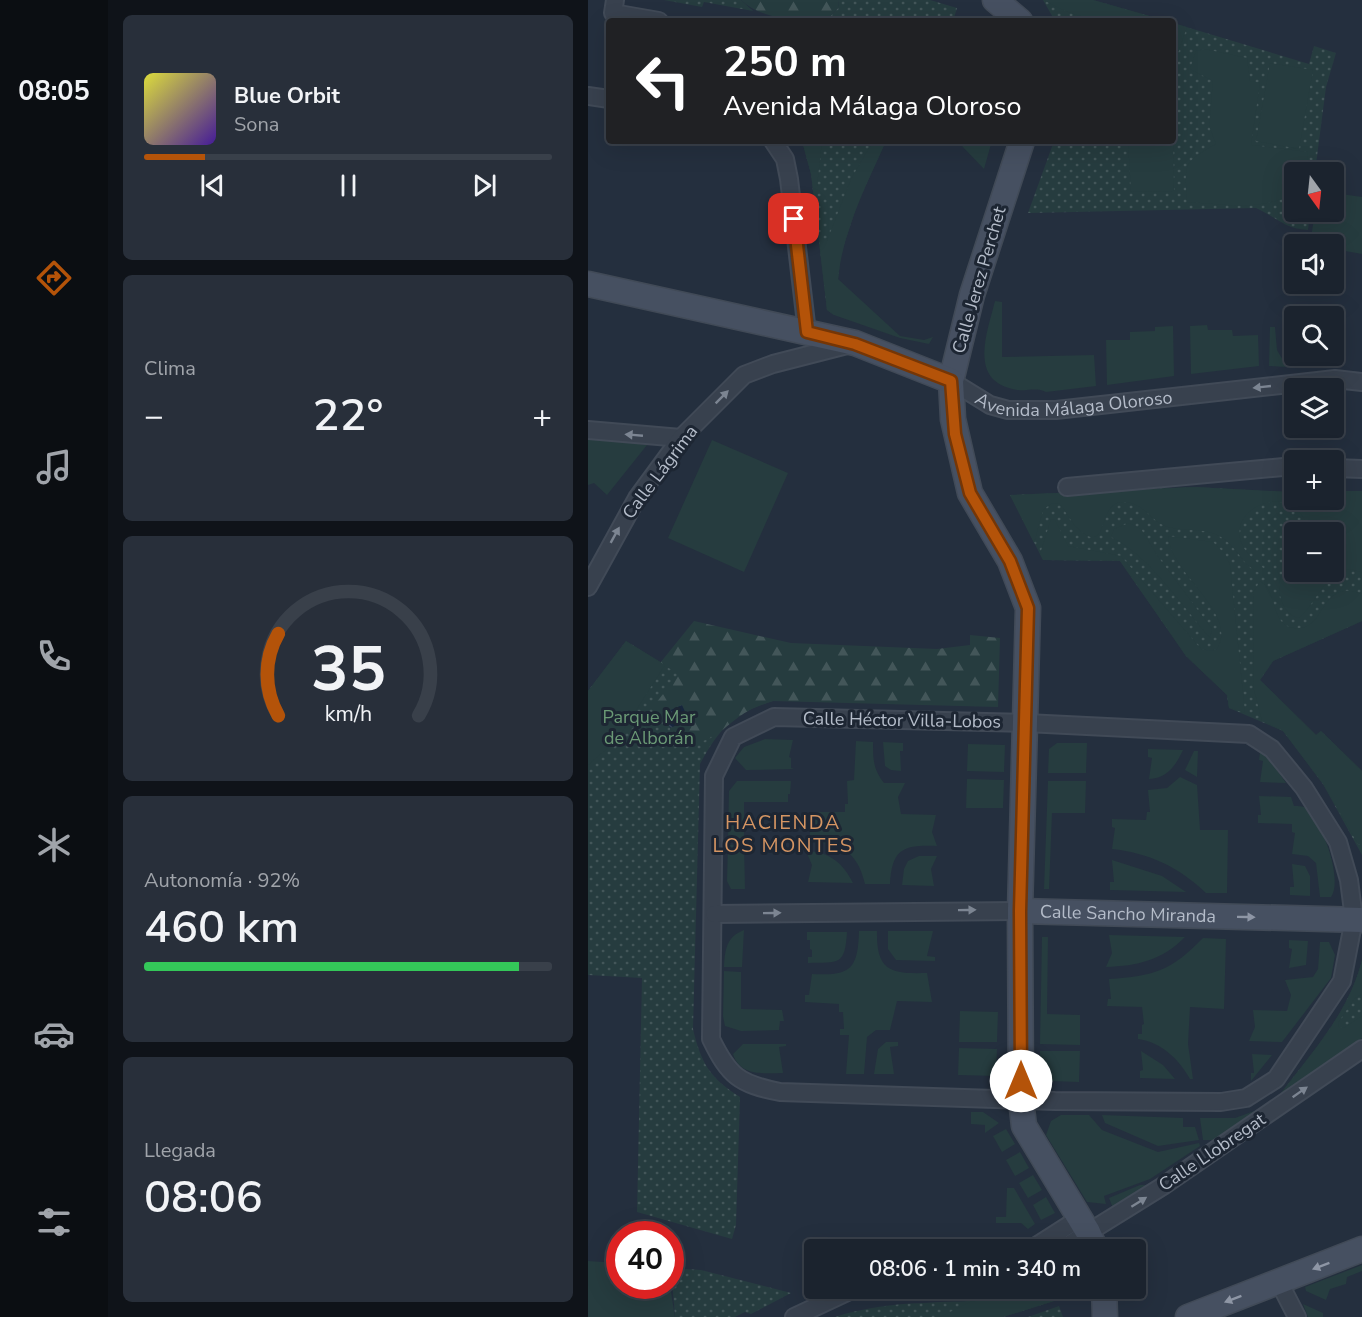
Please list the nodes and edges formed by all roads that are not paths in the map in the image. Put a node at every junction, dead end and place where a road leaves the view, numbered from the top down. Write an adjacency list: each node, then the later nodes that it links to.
1 (615, 0): 3 (street)
2 (995, 0): 4 (street)
3 (641, 18)
4 (1016, 18)
5 (588, 96): 6 (street)
6 (606, 99)
7 (775, 144): 10 (street)
8 (1021, 144): 12 (street, Calle Jerez Perchet)
9 (588, 285): 10 (street, Avenida Málaga Oloroso)
10 (807, 332): 11 (street, Avenida Málaga Oloroso)
11 (855, 344): 12 (street, Avenida Málaga Oloroso); 15 (street, Calle Lágrima, one-way to 11)
12 (951, 381): 13 (street, Avenida Málaga Oloroso, one-way to 12); 21 (street, Calle Jerez Perchet)
13 (1362, 382)
14 (588, 430): 15 (street, one-way to 14)
15 (681, 438): 20 (street, Calle Lágrima, one-way to 15)
16 (1284, 467): 19 (street)
17 (1344, 468): 18 (street)
18 (1362, 469)
19 (1067, 487)
20 (590, 576)
21 (1026, 723): 22 (street, Calle Jerez Perchet); 23 (street, Calle Héctor Villa-Lobos); 24 (street, Calle Héctor Villa-Lobos)
22 (1020, 911): 23 (street, Calle Sancho Miranda, one-way to 22); 24 (street, Calle Sancho Miranda, one-way to 24); 26 (street, Calle Jerez Perchet)
23 (714, 914): 26 (street, Calle Héctor Villa-Lobos)
24 (1358, 919): 26 (street, Calle Héctor Villa-Lobos)
25 (1362, 1049): 27 (street, Calle Llobregat, one-way to 25)
26 (1021, 1100): 27 (street, Calle Jerez Perchet)
27 (1088, 1233): 28 (street, Calle Llobregat)
28 (1068, 1239)
29 (1362, 1249): 30 (street, one-way to 30)
30 (1279, 1282): 35 (street, one-way to 35); 36 (street)
31 (832, 1299): 33 (street)
32 (1104, 1299): 34 (street)
33 (794, 1317)
34 (1105, 1317)
35 (1188, 1317)
36 (1297, 1317)

